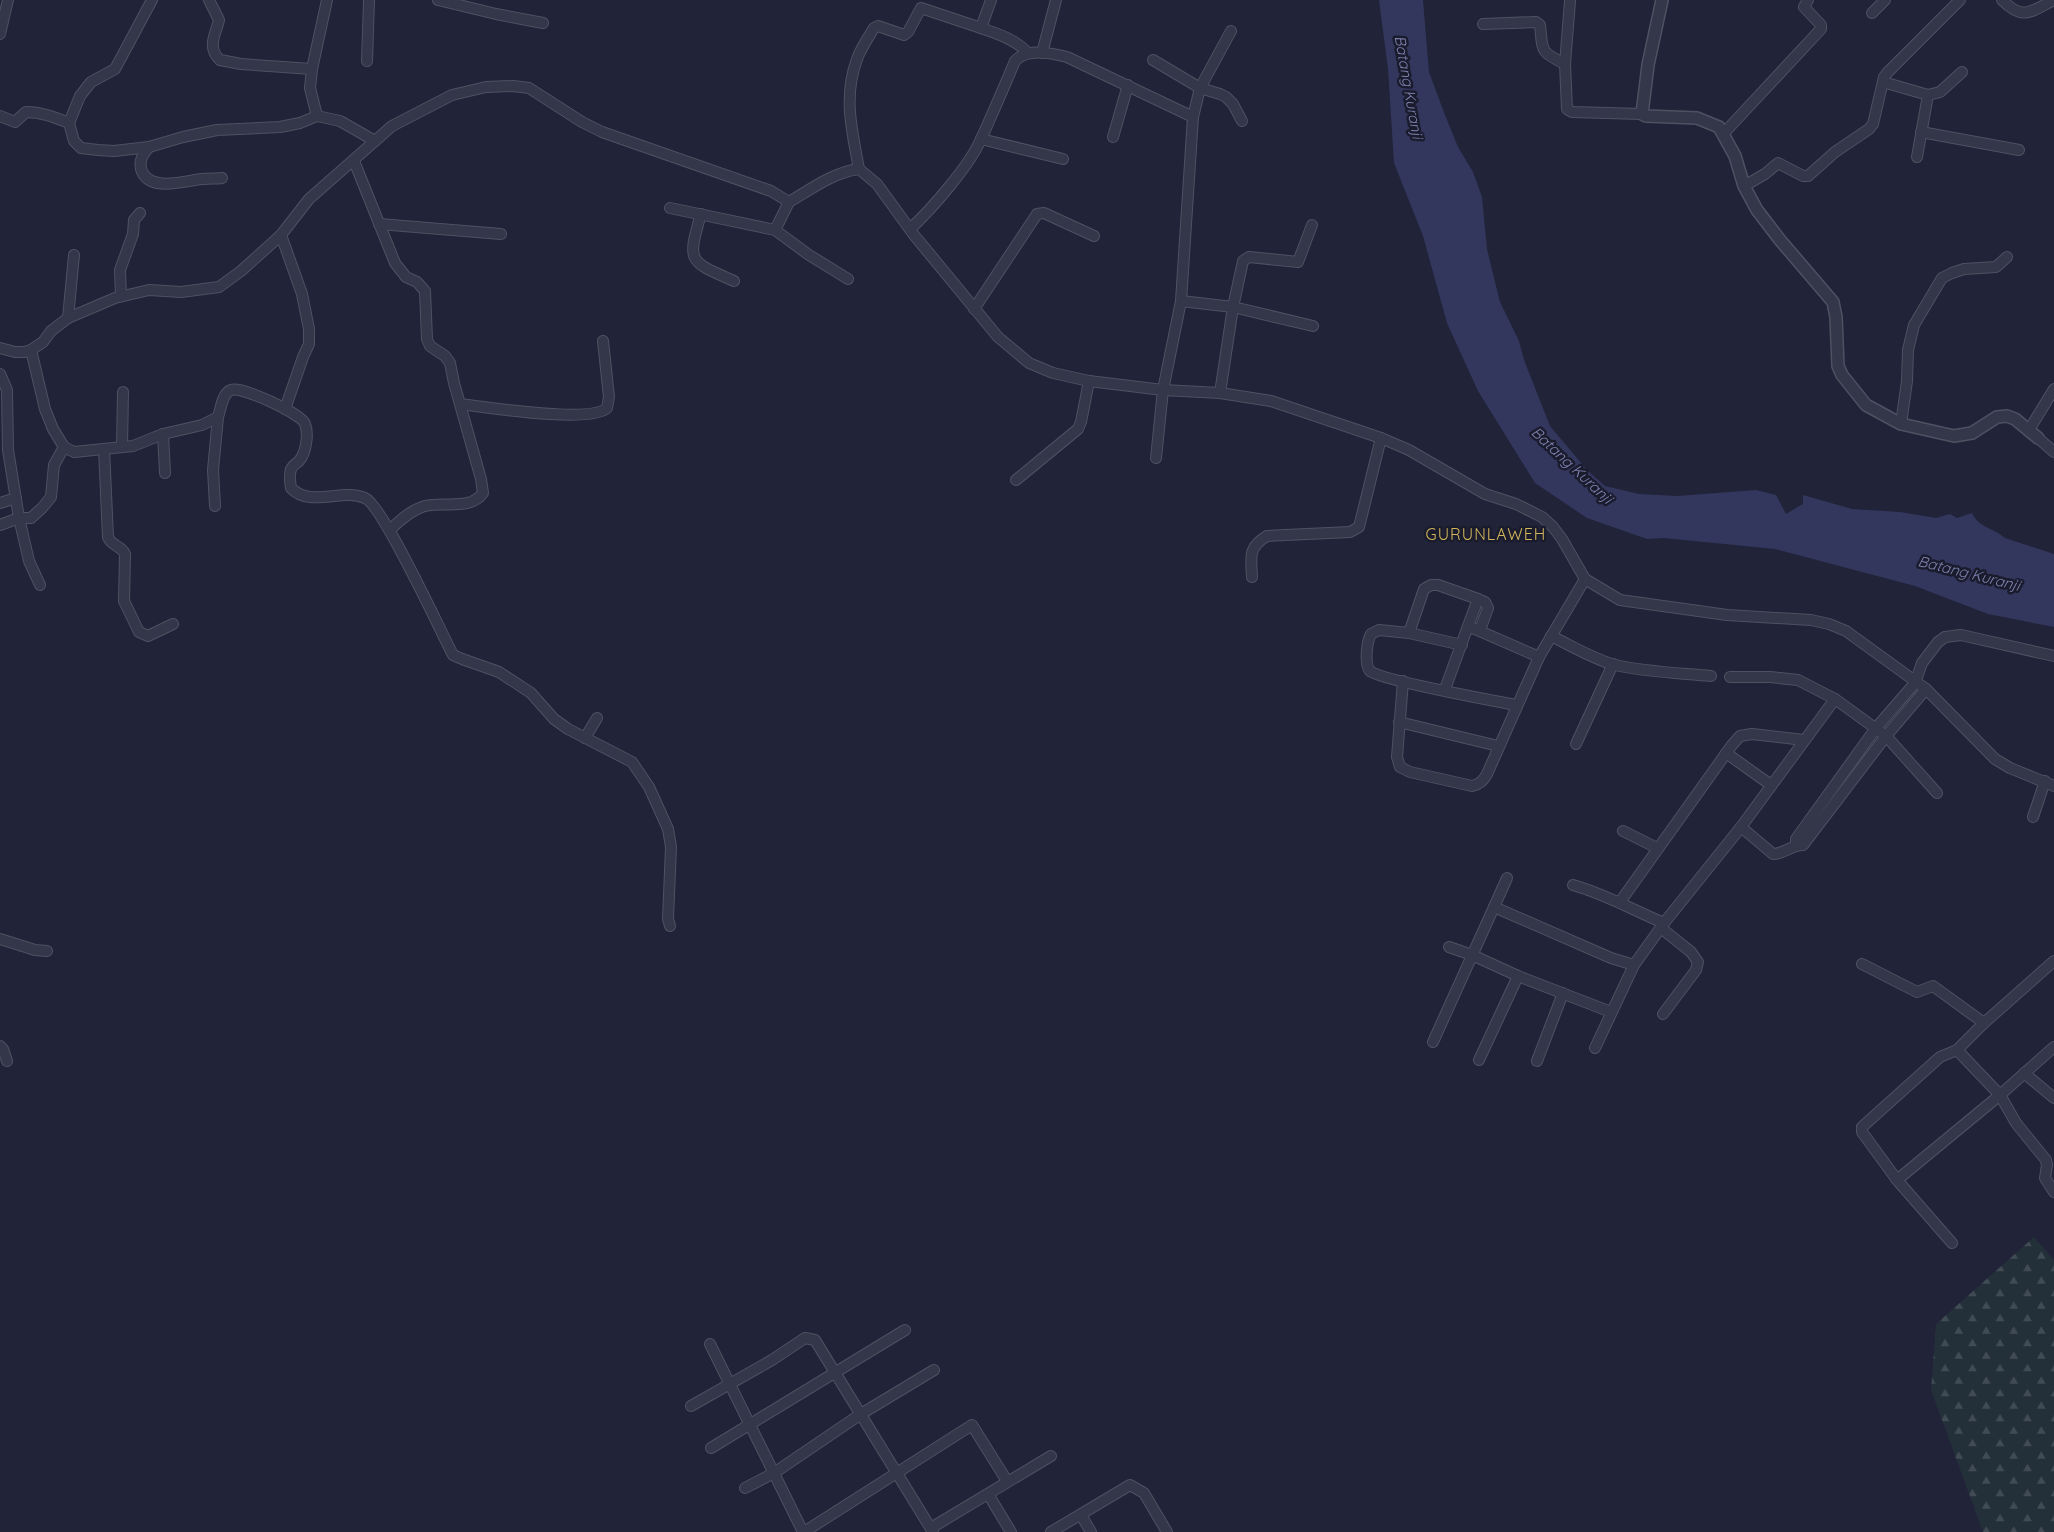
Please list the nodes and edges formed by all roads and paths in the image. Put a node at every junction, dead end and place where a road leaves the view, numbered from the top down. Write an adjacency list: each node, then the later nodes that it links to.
1 (8, 0): 22 (street)
2 (152, 0): 39 (street)
3 (209, 0): 28 (street)
4 (327, 0): 28 (street)
5 (369, 0): 26 (street)
6 (438, 0): 18 (street)
7 (991, 0): 20 (street)
8 (1056, 0): 24 (street)
9 (1662, 0): 34 (street)
10 (1808, 0): 41 (street)
11 (1885, 0): 17 (street)
12 (1960, 0): 30 (street)
13 (2002, 0): 14 (street)
14 (2054, 0)
15 (1570, 1): 27 (street)
16 (923, 4): 20 (street); 50 (street)
17 (1872, 13)
18 (543, 23)
19 (1483, 24): 27 (street)
20 (981, 28): 23 (street)
21 (1231, 31): 32 (street)
22 (0, 34)
23 (1028, 53): 24 (street); 43 (street)
24 (1042, 53): 31 (street)
25 (1153, 60): 32 (street)
26 (366, 61)
27 (1565, 64): 34 (street)
28 (312, 69): 36 (street)
29 (1962, 72): 33 (street)
30 (1882, 82): 33 (street); 52 (street)
31 (1128, 85): 37 (street); 42 (street)
32 (1200, 88): 37 (street); 38 (street)
33 (1928, 95): 40 (street)
34 (1644, 115): 41 (street)
35 (0, 116): 39 (street)
36 (317, 116): 44 (street); 45 (street)
37 (1193, 117): 69 (street)
38 (1242, 121)
39 (69, 123): 45 (street)
40 (1921, 132): 46 (street); 47 (street)
41 (1724, 133): 52 (street)
42 (1114, 136)
43 (981, 139): 48 (street); 59 (street)
44 (375, 141): 49 (street); 53 (street)
45 (149, 147): 51 (street)
46 (2019, 150)
47 (1917, 157)
48 (1063, 159)
49 (354, 161): 57 (street); 61 (street)
50 (859, 169): 53 (street); 59 (street)
51 (222, 178)
52 (1744, 186): 86 (street)
53 (789, 202): 60 (street)
54 (670, 208): 56 (street)
55 (140, 213): 68 (street)
56 (701, 214): 60 (street); 67 (street)
57 (379, 224): 62 (street); 83 (street)
58 (1312, 225): 70 (street)
59 (910, 229): 71 (street)
60 (775, 230): 66 (street)
61 (281, 234): 68 (street); 84 (street)
62 (501, 234)
63 (1094, 236): 71 (street)
64 (74, 255): 72 (street)
65 (2007, 256): 86 (street)
66 (848, 279)
67 (734, 281)
68 (122, 296): 72 (street)
69 (1181, 301): 70 (street); 80 (street)
70 (1233, 307): 73 (street); 82 (street)
71 (974, 309): 78 (street)
72 (68, 318): 76 (street)
73 (1313, 326)
74 (603, 341): 83 (street)
75 (0, 348): 76 (street)
76 (31, 350): 91 (street)
77 (0, 374): 98 (street)
78 (1089, 381): 80 (street); 97 (street)
79 (2054, 389): 87 (street)
80 (1162, 390): 82 (street); 95 (street)
81 (123, 392): 92 (street)
82 (1220, 393): 89 (street)
83 (460, 404): 103 (street)
84 (285, 409): 85 (street); 103 (street)
85 (218, 417): 88 (street); 100 (street)
86 (1901, 424): 87 (street)
87 (2029, 430): 90 (street)
88 (163, 434): 92 (street); 96 (street)
89 (1381, 438): 104 (street); 105 (street)
90 (2038, 438): 94 (street)
91 (64, 447): 93 (street); 101 (street)
92 (122, 447): 93 (street)
93 (104, 449): 108 (street)
94 (2054, 452)
95 (1156, 458)
96 (165, 473)
97 (1016, 480)
98 (16, 498): 99 (street); 101 (street)
99 (0, 503)
100 (215, 506)
101 (19, 518): 102 (street); 106 (street)
102 (0, 525)
103 (390, 530): 129 (street)
104 (1252, 577)
105 (1585, 579): 112 (street); 120 (street)
106 (40, 585)
107 (1478, 599): 109 (street); 110 (street); 111 (street)
108 (173, 624)
109 (1468, 626): 110 (street); 113 (street)
110 (1480, 630): 115 (street)
111 (1409, 633): 113 (street); 119 (street)
112 (1551, 636): 115 (street); 116 (street)
113 (1462, 645): 121 (street)
114 (2054, 656): 120 (street)
115 (1539, 657): 124 (street)
116 (1613, 664): 117 (street); 131 (street)
117 (1711, 676)
118 (1730, 677): 123 (street)
119 (1403, 681): 121 (street); 126 (street)
120 (1915, 683): 122 (street); 127 (street)
121 (1444, 689): 124 (street)
122 (1926, 690): 128 (street); 134 (street)
123 (1835, 699): 127 (street); 130 (street)
124 (1516, 705): 132 (street)
125 (597, 718): 129 (street)
126 (1399, 722): 132 (street); 132 (street)
127 (1876, 728): 128 (street); 136 (street)
128 (1886, 736): 137 (street); 138 (street)
129 (585, 738): 149 (street)
130 (1804, 740): 133 (street); 135 (street)
131 (1576, 744)
132 (1498, 746)
133 (1726, 753): 135 (street); 143 (street)
134 (2050, 784): 139 (street)
135 (1771, 785): 140 (street)
136 (1834, 788): 138 (street); 142 (street)
137 (1937, 793)
138 (1843, 795): 142 (street)
139 (2033, 817)
140 (1740, 827): 142 (street); 148 (street)
141 (1623, 831): 143 (street)
142 (1796, 844)
143 (1657, 848): 146 (street)
144 (1508, 878): 147 (street)
145 (1573, 885): 146 (street)
146 (1620, 902): 148 (street)
147 (1494, 907): 153 (street); 156 (street)
148 (1662, 925): 156 (street); 160 (street)
149 (670, 926)
150 (0, 938): 152 (street)
151 (1449, 947): 153 (street)
152 (47, 952)
153 (1472, 955): 157 (street); 162 (street)
154 (2054, 962): 161 (street)
155 (1862, 964): 161 (street)
156 (1634, 965): 159 (street)
157 (1518, 976): 158 (street); 167 (street)
158 (1563, 993): 159 (street); 169 (street)
159 (1611, 1012): 165 (street)
160 (1663, 1014)
161 (1984, 1023): 166 (street)
162 (1433, 1042)
163 (0, 1046): 168 (street)
164 (2054, 1047): 170 (street)
165 (1596, 1048)
166 (1957, 1050): 171 (street); 174 (street)
167 (1479, 1060)
168 (7, 1061)
169 (1537, 1061)
170 (2024, 1073): 171 (street); 172 (street)
171 (2000, 1095): 173 (street); 174 (street)
172 (2054, 1098)
173 (2051, 1163): 175 (street)
174 (1897, 1180): 176 (street)
175 (2054, 1192)
176 (1952, 1243)
177 (905, 1330): 180 (street)
178 (710, 1344): 181 (street)
179 (934, 1370): 183 (street)
180 (836, 1373): 181 (street); 183 (street); 184 (street)
181 (730, 1384): 182 (street); 184 (street)
182 (691, 1406)
183 (861, 1414): 187 (street); 188 (street)
184 (750, 1425): 185 (street); 187 (street)
185 (711, 1448)
186 (1051, 1456): 189 (street)
187 (774, 1473): 190 (street); 194 (street)
188 (896, 1473): 189 (street); 193 (street); 194 (street)
189 (1007, 1481): 191 (street)
190 (745, 1488)
191 (988, 1494): 193 (street); 195 (street)
192 (1082, 1515): 196 (street); 197 (street); 198 (street)
193 (932, 1530)
194 (804, 1532)
195 (1011, 1532)
196 (1051, 1532)
197 (1091, 1532)
198 (1167, 1532)

